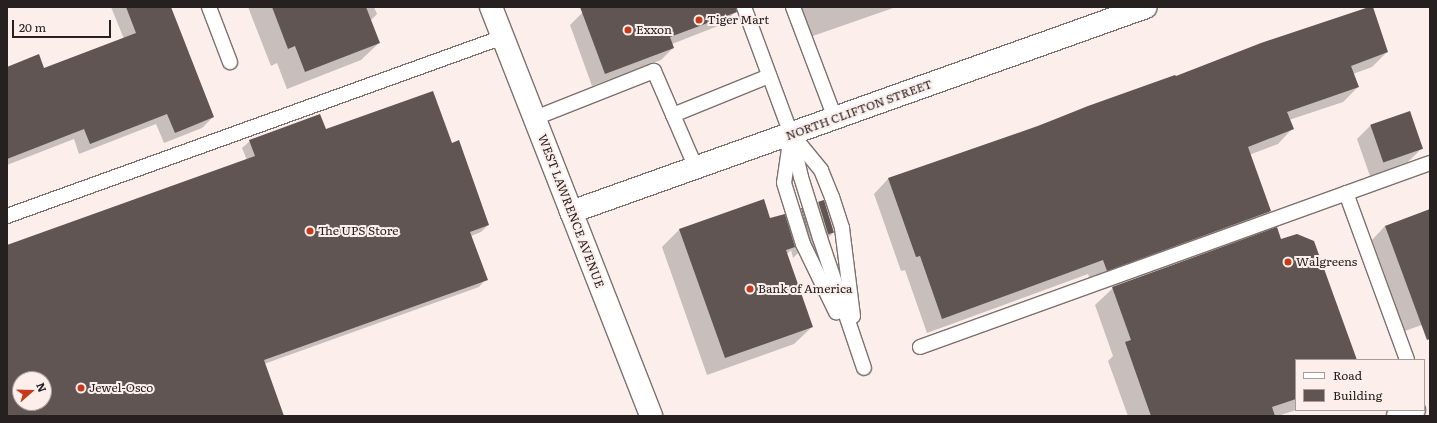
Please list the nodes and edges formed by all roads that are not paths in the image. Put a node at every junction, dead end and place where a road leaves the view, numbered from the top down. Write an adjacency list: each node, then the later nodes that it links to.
1 (209, 7): 7 (lane)
2 (491, 7): 6 (street, WEST LAWRENCE AVENUE)
3 (744, 7): 8 (lane)
4 (792, 7): 11 (lane)
5 (1146, 7): 11 (street, NORTH CLIFTON STREET)
6 (503, 37): 10 (street, WEST LAWRENCE AVENUE); 17 (lane)
7 (230, 62)
8 (769, 76): 9 (lane); 12 (lane)
9 (673, 115): 10 (lane); 14 (lane)
10 (535, 118): 16 (street, WEST LAWRENCE AVENUE)
11 (835, 118): 12 (street, NORTH CLIFTON STREET)
12 (791, 134): 12 (lane); 14 (street, NORTH CLIFTON STREET)
13 (1430, 163): 15 (lane)
14 (696, 168): 16 (street, NORTH CLIFTON STREET)
15 (1346, 193): 18 (lane); 19 (lane)
16 (571, 212): 21 (street, WEST LAWRENCE AVENUE)
17 (7, 216)
18 (920, 347)
19 (1407, 359)
20 (1411, 411): 22 (street)
21 (651, 416)
22 (1398, 416)

